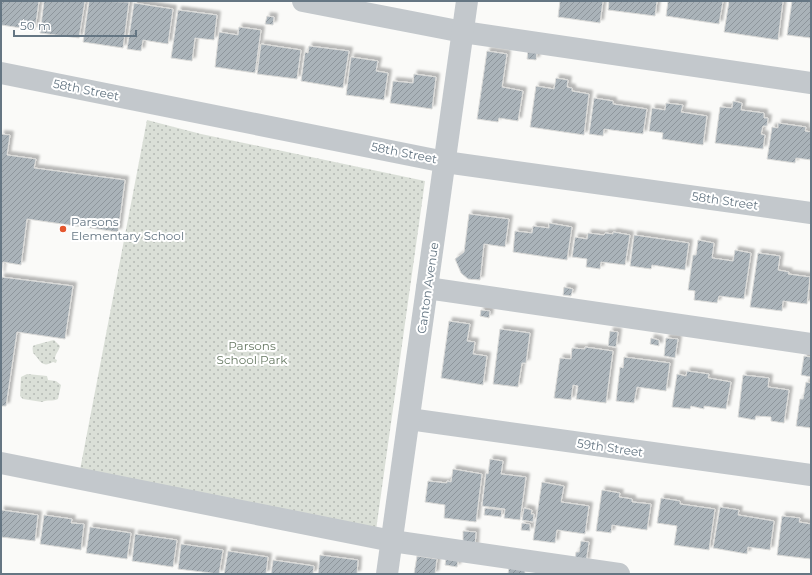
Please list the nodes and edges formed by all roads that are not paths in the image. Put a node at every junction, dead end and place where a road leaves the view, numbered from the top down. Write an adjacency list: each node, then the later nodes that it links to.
1 (303, 1): 3 (street)
2 (467, 1): 3 (street, Canton Avenue)
3 (463, 32): 5 (street); 6 (street, Canton Avenue)
4 (1, 73): 6 (street, 58th Street)
5 (811, 83)
6 (445, 162): 7 (street, 58th Street); 8 (street, Canton Avenue)
7 (811, 213)
8 (427, 288): 9 (street); 10 (street, Canton Avenue)
9 (811, 344)
10 (409, 419): 12 (street, 59th Street); 13 (street, Canton Avenue)
11 (1, 463): 13 (street)
12 (811, 475)
13 (392, 541): 14 (street, Canton Avenue); 15 (street)
14 (387, 574)
15 (619, 574)

